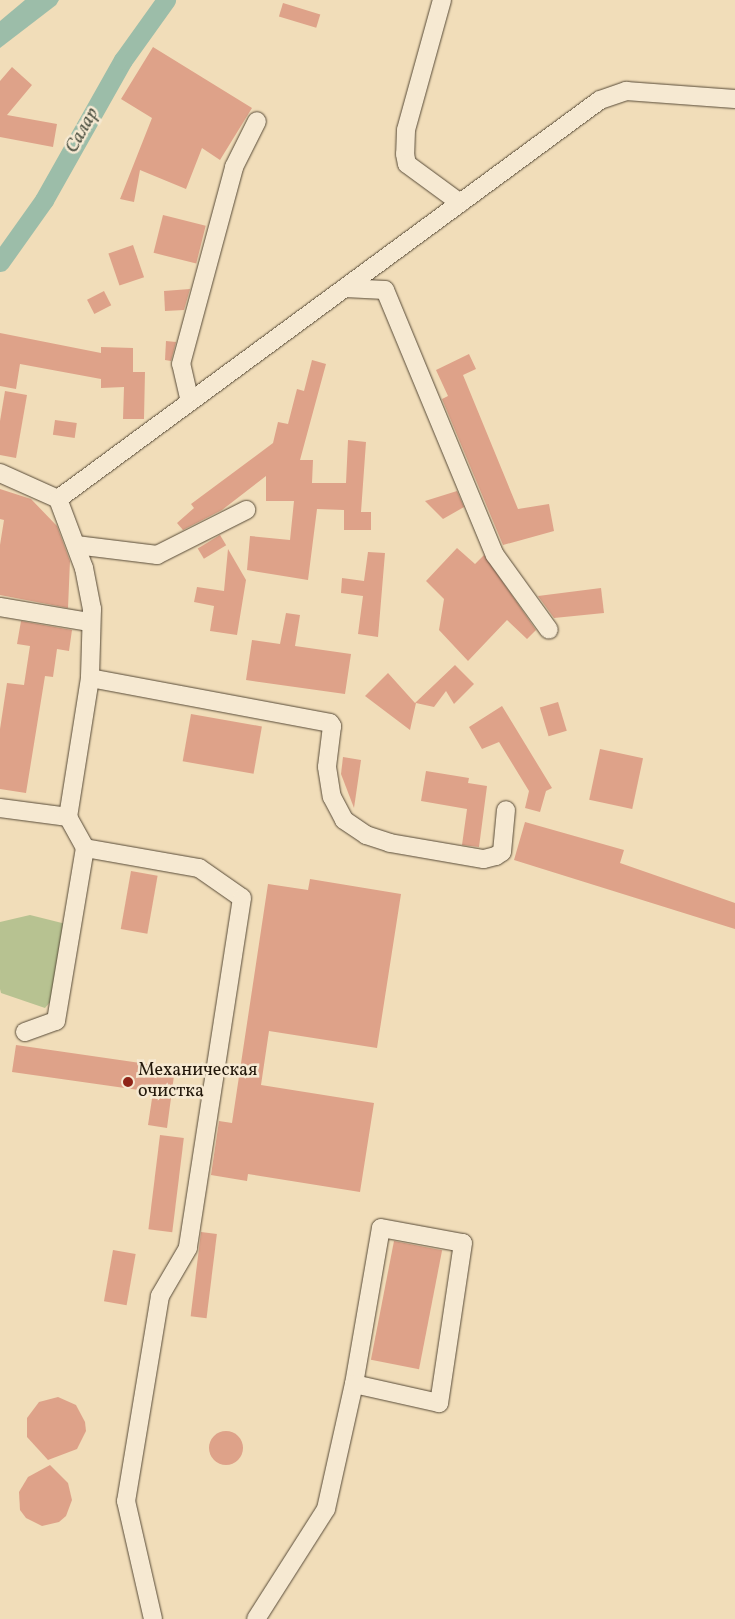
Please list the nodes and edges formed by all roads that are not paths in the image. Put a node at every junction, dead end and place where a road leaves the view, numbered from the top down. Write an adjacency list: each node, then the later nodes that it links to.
1 (442, 0): 4 (street)
2 (735, 99): 4 (street)
3 (258, 121): 6 (street)
4 (460, 203): 5 (street)
5 (344, 288): 6 (street); 13 (street)
6 (190, 402): 8 (street)
7 (0, 473): 8 (street)
8 (58, 499): 10 (street)
9 (246, 510): 10 (street)
10 (76, 545): 12 (street)
11 (0, 607): 12 (street)
12 (90, 622): 14 (street)
13 (549, 630)
14 (90, 678): 16 (street); 17 (street)
15 (0, 808): 17 (street)
16 (506, 810)
17 (68, 817): 18 (street)
18 (85, 848): 19 (street); 21 (street)
19 (24, 1032)
20 (354, 1384): 20 (street); 22 (street)
21 (153, 1619)
22 (256, 1619)

